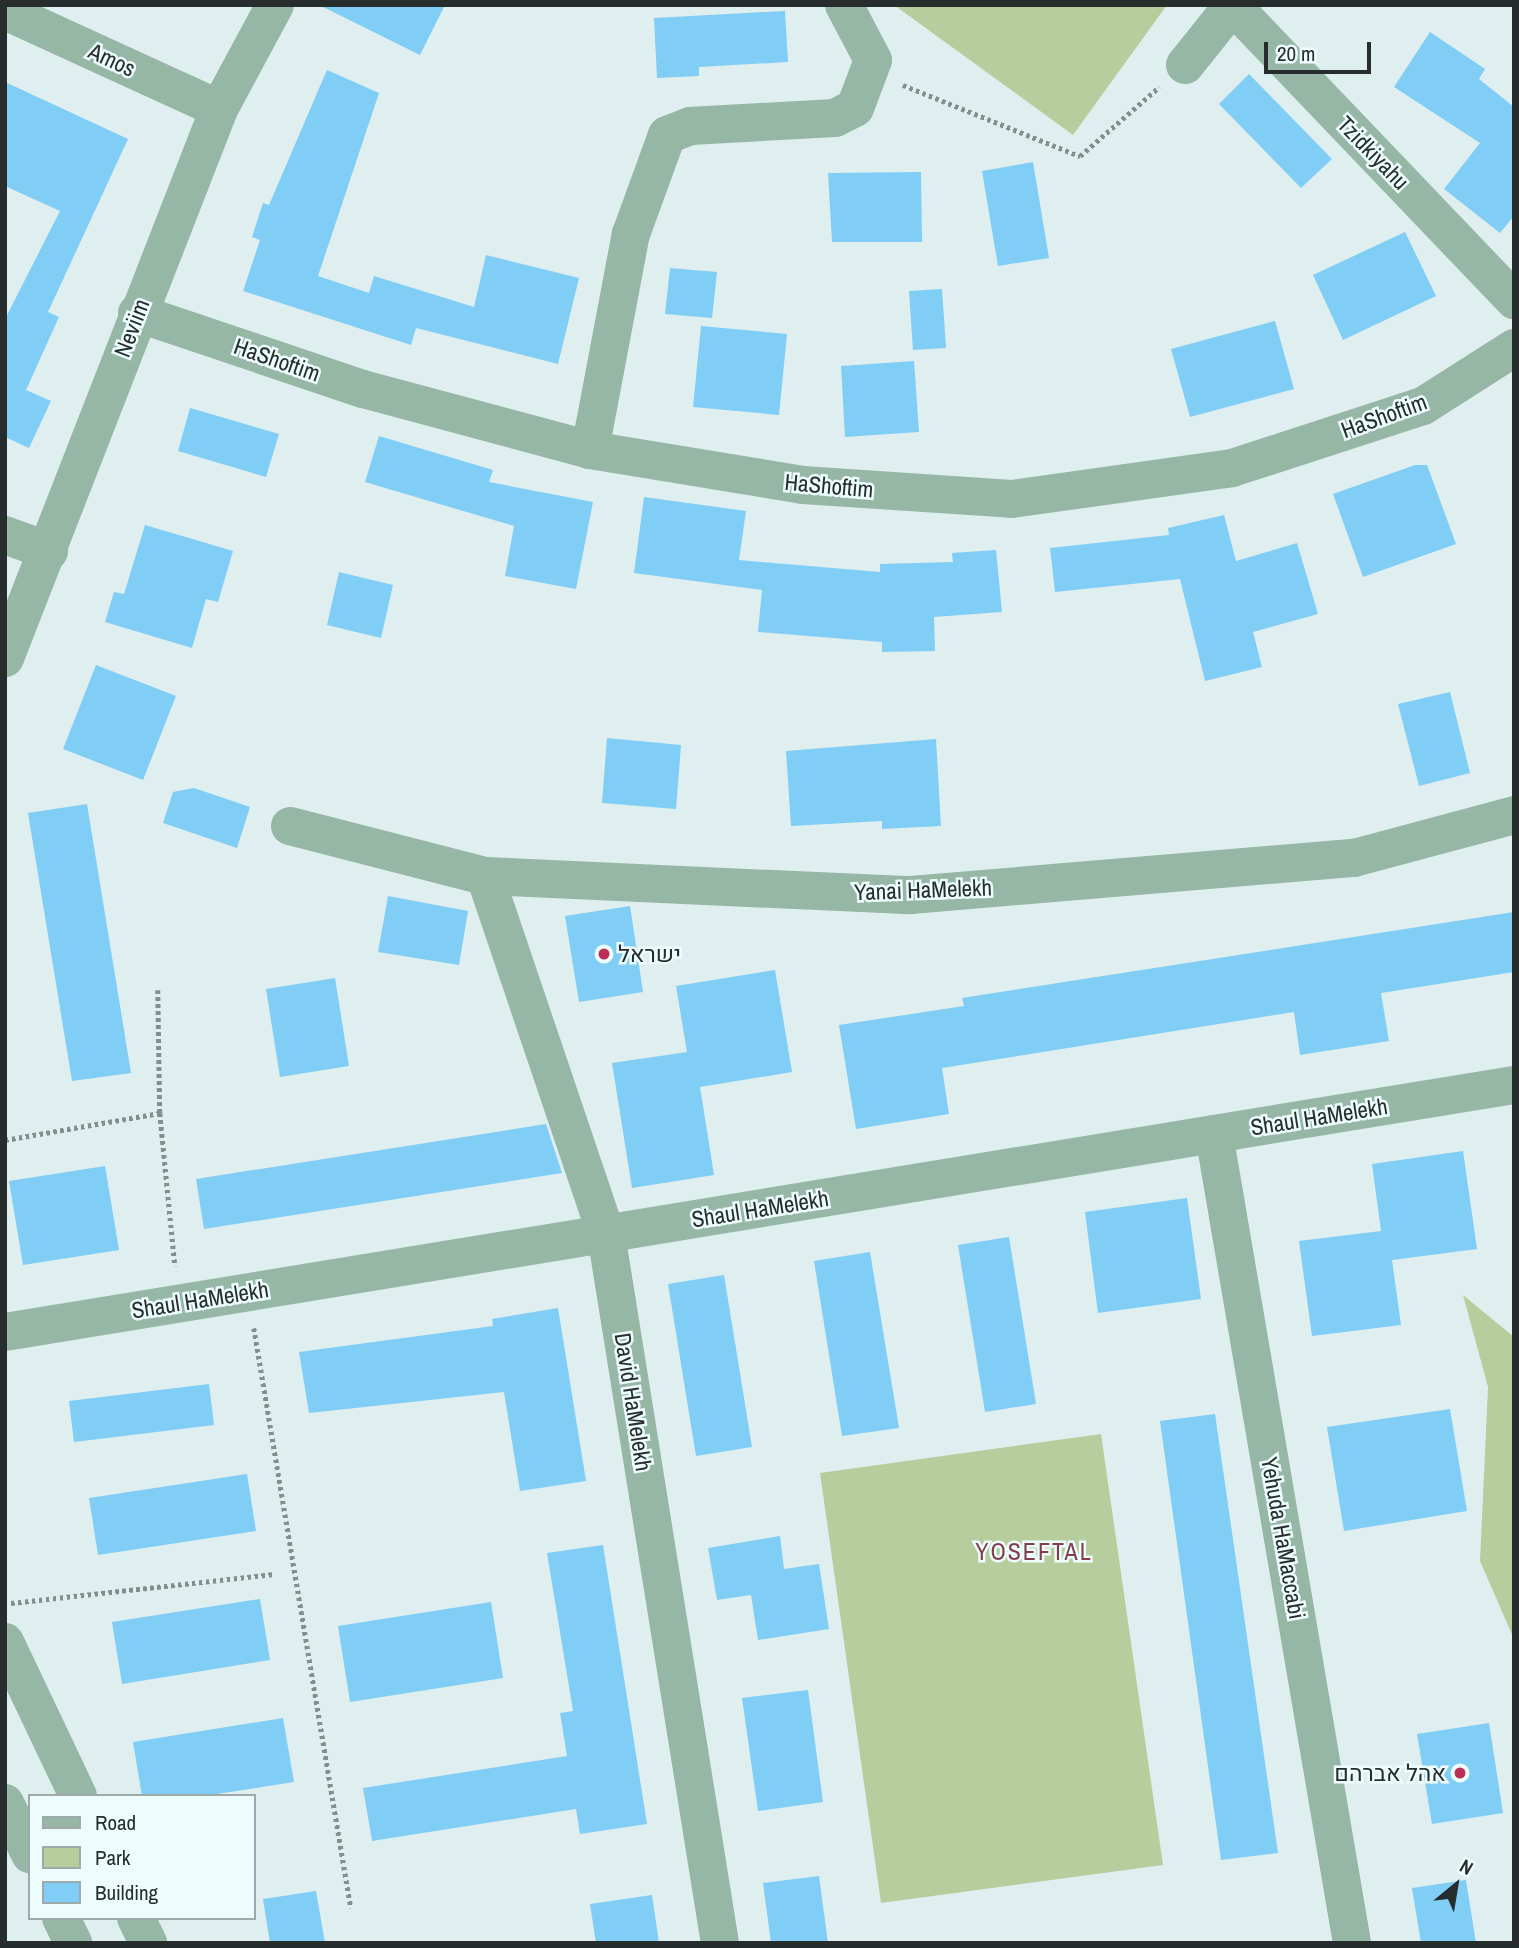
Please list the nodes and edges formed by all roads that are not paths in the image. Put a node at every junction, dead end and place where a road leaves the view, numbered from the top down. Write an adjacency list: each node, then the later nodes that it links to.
1 (275, 5): 6 (street, Neviim)
2 (844, 5): 10 (street)
3 (1233, 5): 5 (street); 7 (street, Tzidkiyahu)
4 (5, 11): 6 (street, Amos)
5 (1185, 65)
6 (219, 109): 8 (street, Neviim)
7 (1514, 300)
8 (137, 313): 10 (street, HaShoftim); 12 (street, Neviim)
9 (1514, 348): 10 (street, HaShoftim)
10 (590, 450)
11 (5, 535): 12 (street)
12 (49, 551): 13 (street, Neviim)
13 (5, 658)
14 (1514, 815): 16 (street, Yanai HaMelekh)
15 (290, 826): 16 (street, Yanai HaMelekh)
16 (485, 876): 19 (street, David HaMelekh)
17 (1514, 1085): 18 (street, Shaul HaMelekh)
18 (1214, 1134): 19 (street, Shaul HaMelekh); 30 (street, Yehuda HaMaccabi)
19 (606, 1234): 20 (street, Shaul HaMelekh); 29 (street, David HaMelekh)
20 (5, 1332)
21 (5, 1642): 22 (street)
22 (77, 1794)
23 (5, 1803): 24 (street)
24 (28, 1850)
25 (62, 1920): 27 (street)
26 (137, 1920): 28 (street)
27 (73, 1943)
28 (148, 1943)
29 (720, 1943)
30 (1352, 1943)

